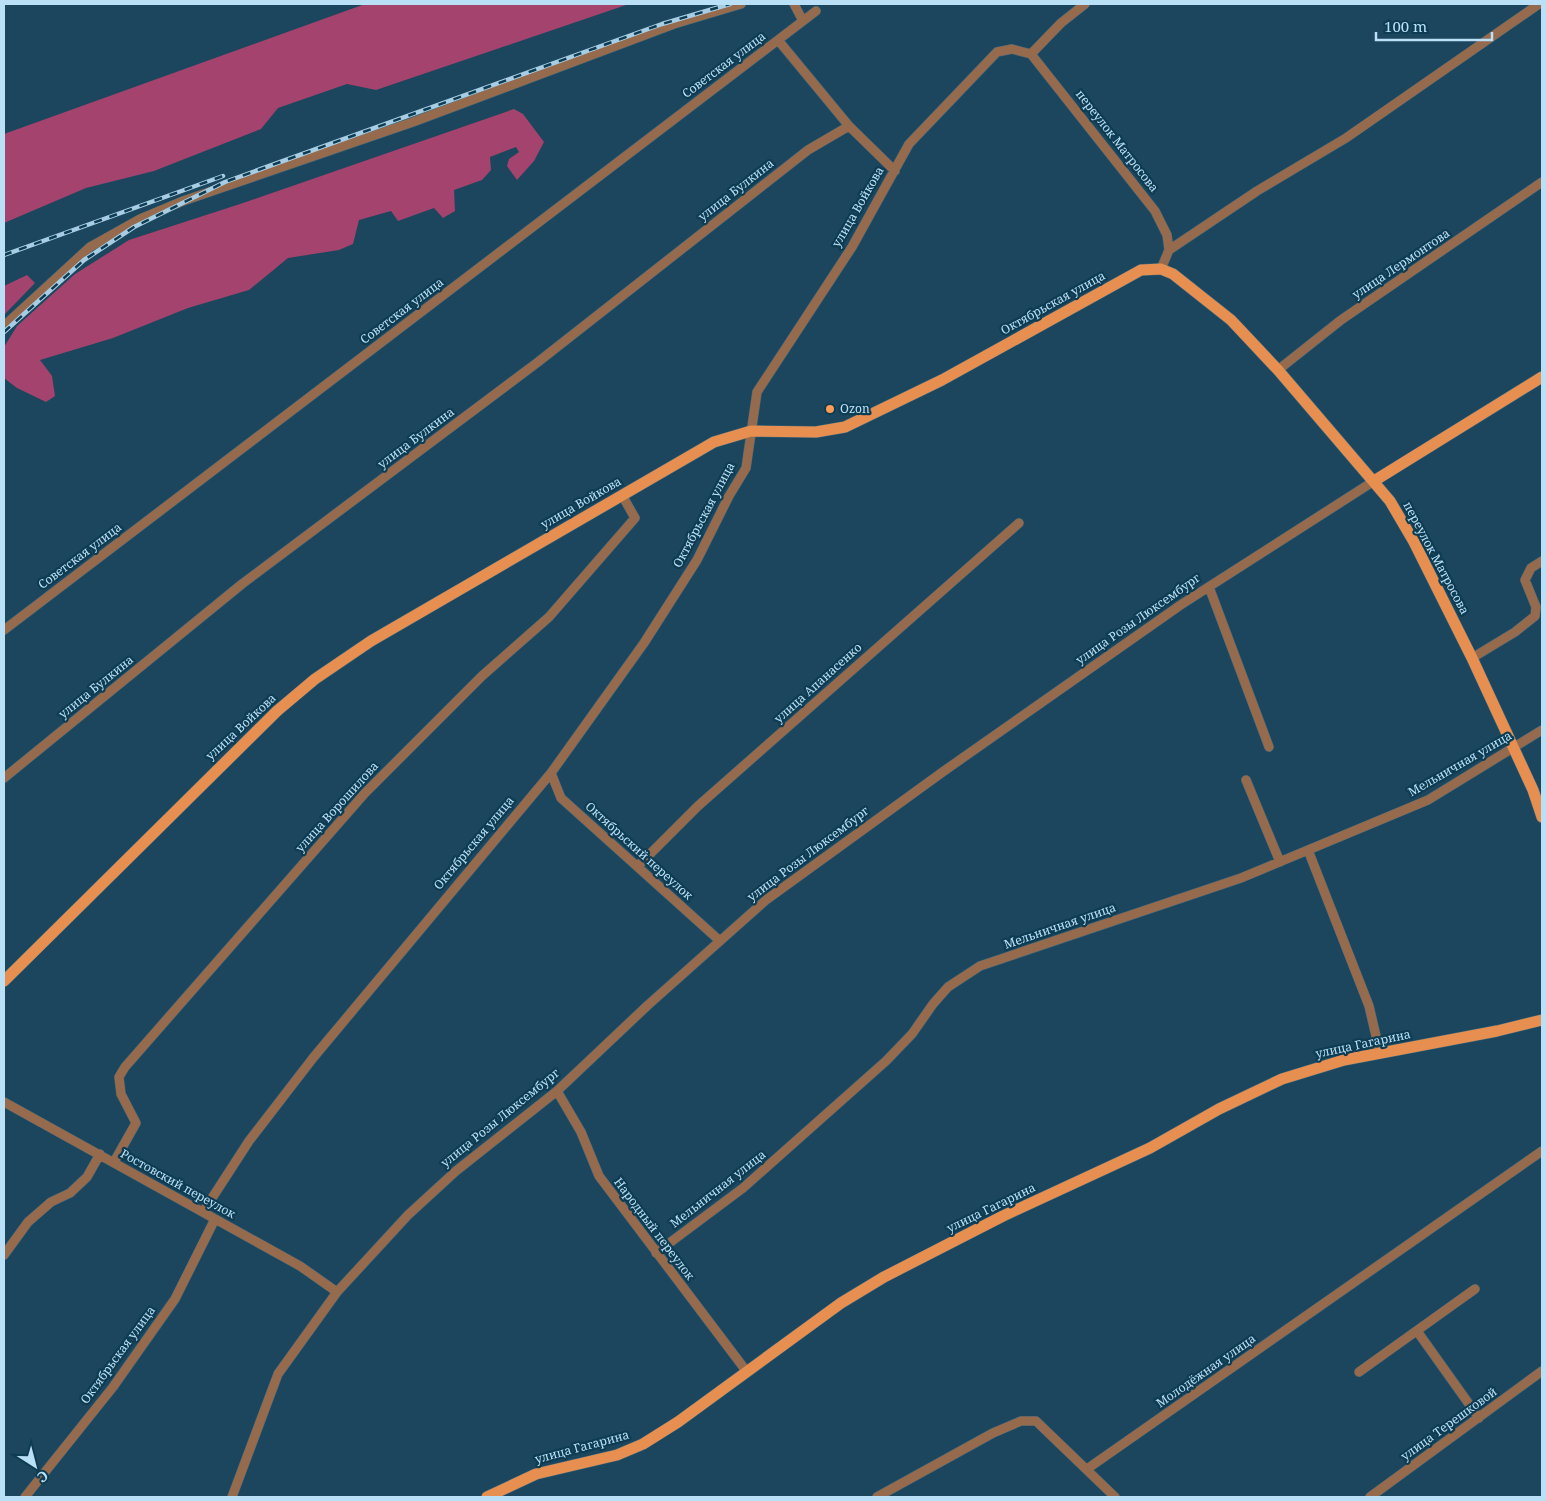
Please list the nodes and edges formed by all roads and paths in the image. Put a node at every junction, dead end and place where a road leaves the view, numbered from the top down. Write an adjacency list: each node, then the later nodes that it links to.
1 (741, 4): 14 (street)
2 (794, 4): 6 (street)
3 (1085, 4): 8 (street)
4 (1539, 4): 12 (street)
5 (816, 12): 6 (street, Советская улица)
6 (804, 21): 7 (street, Советская улица)
7 (778, 40): 9 (street); 23 (street, Советская улица)
8 (1031, 54): 10 (street, улица Войкова); 12 (street, переулок Матросова)
9 (849, 126): 10 (street); 29 (street, улица Булкина)
10 (894, 172): 17 (street, улица Войкова)
11 (1542, 182): 15 (street, улица Лермонтова)
12 (1169, 250): 13 (street)
13 (1161, 269): 15 (main road, переулок Матросова); 17 (main road, Октябрьская улица)
14 (4, 326)
15 (1278, 370): 18 (main road, переулок Матросова)
16 (1542, 377): 18 (main road, улица Розы Люксембург)
17 (751, 431): 19 (main road, улица Войкова); 28 (street, Октябрьская улица)
18 (1374, 481): 22 (street, улица Розы Люксембург); 24 (main road, переулок Матросова)
19 (622, 495): 36 (main road, улица Войкова); 43 (street, улица Ворошилова)
20 (1019, 523): 34 (street, улица Апанасенко)
21 (1542, 561): 24 (street)
22 (1209, 587): 26 (street); 35 (street, улица Розы Люксембург)
23 (4, 630)
24 (1472, 658): 27 (main road, переулок Матросова)
25 (1542, 730): 27 (street, Мельничная улица)
26 (1268, 747)
27 (1514, 748): 31 (main road, переулок Матросова); 32 (street, Мельничная улица)
28 (551, 773): 34 (street, Октябрьский переулок); 44 (street, Октябрьская улица)
29 (4, 778)
30 (1246, 780): 33 (street)
31 (1542, 813)
32 (1308, 850): 33 (street, Мельничная улица); 38 (street)
33 (1280, 862): 46 (street, Мельничная улица)
34 (638, 866): 35 (street, Октябрьский переулок)
35 (720, 941): 39 (street, улица Розы Люксембург)
36 (4, 981)
37 (1542, 1020): 38 (main road, улица Гагарина)
38 (1380, 1053): 52 (main road, улица Гагарина)
39 (557, 1091): 46 (street, Народный переулок); 49 (street, улица Розы Люксембург)
40 (4, 1102): 42 (street, Ростовский переулок)
41 (1542, 1151): 55 (street, Молодёжная улица)
42 (100, 1154): 43 (street, Ростовский переулок); 47 (street)
43 (114, 1162): 44 (street, Ростовский переулок)
44 (203, 1212): 45 (street, Ростовский переулок)
45 (215, 1219): 49 (street, Ростовский переулок); 56 (street, Октябрьская улица)
46 (656, 1253): 52 (street, Народный переулок)
47 (4, 1255)
48 (1475, 1289): 50 (street)
49 (337, 1292): 57 (street, улица Розы Люксембург)
50 (1417, 1330): 53 (street); 54 (street)
51 (1542, 1370): 54 (street, улица Терешковой)
52 (747, 1372): 58 (main road, улица Гагарина)
53 (1358, 1372)
54 (1479, 1418): 61 (street, улица Терешковой)
55 (1086, 1469): 59 (street); 60 (street)
56 (25, 1497)
57 (232, 1497)
58 (487, 1497)
59 (877, 1497)
60 (1115, 1497)
61 (1370, 1497)

